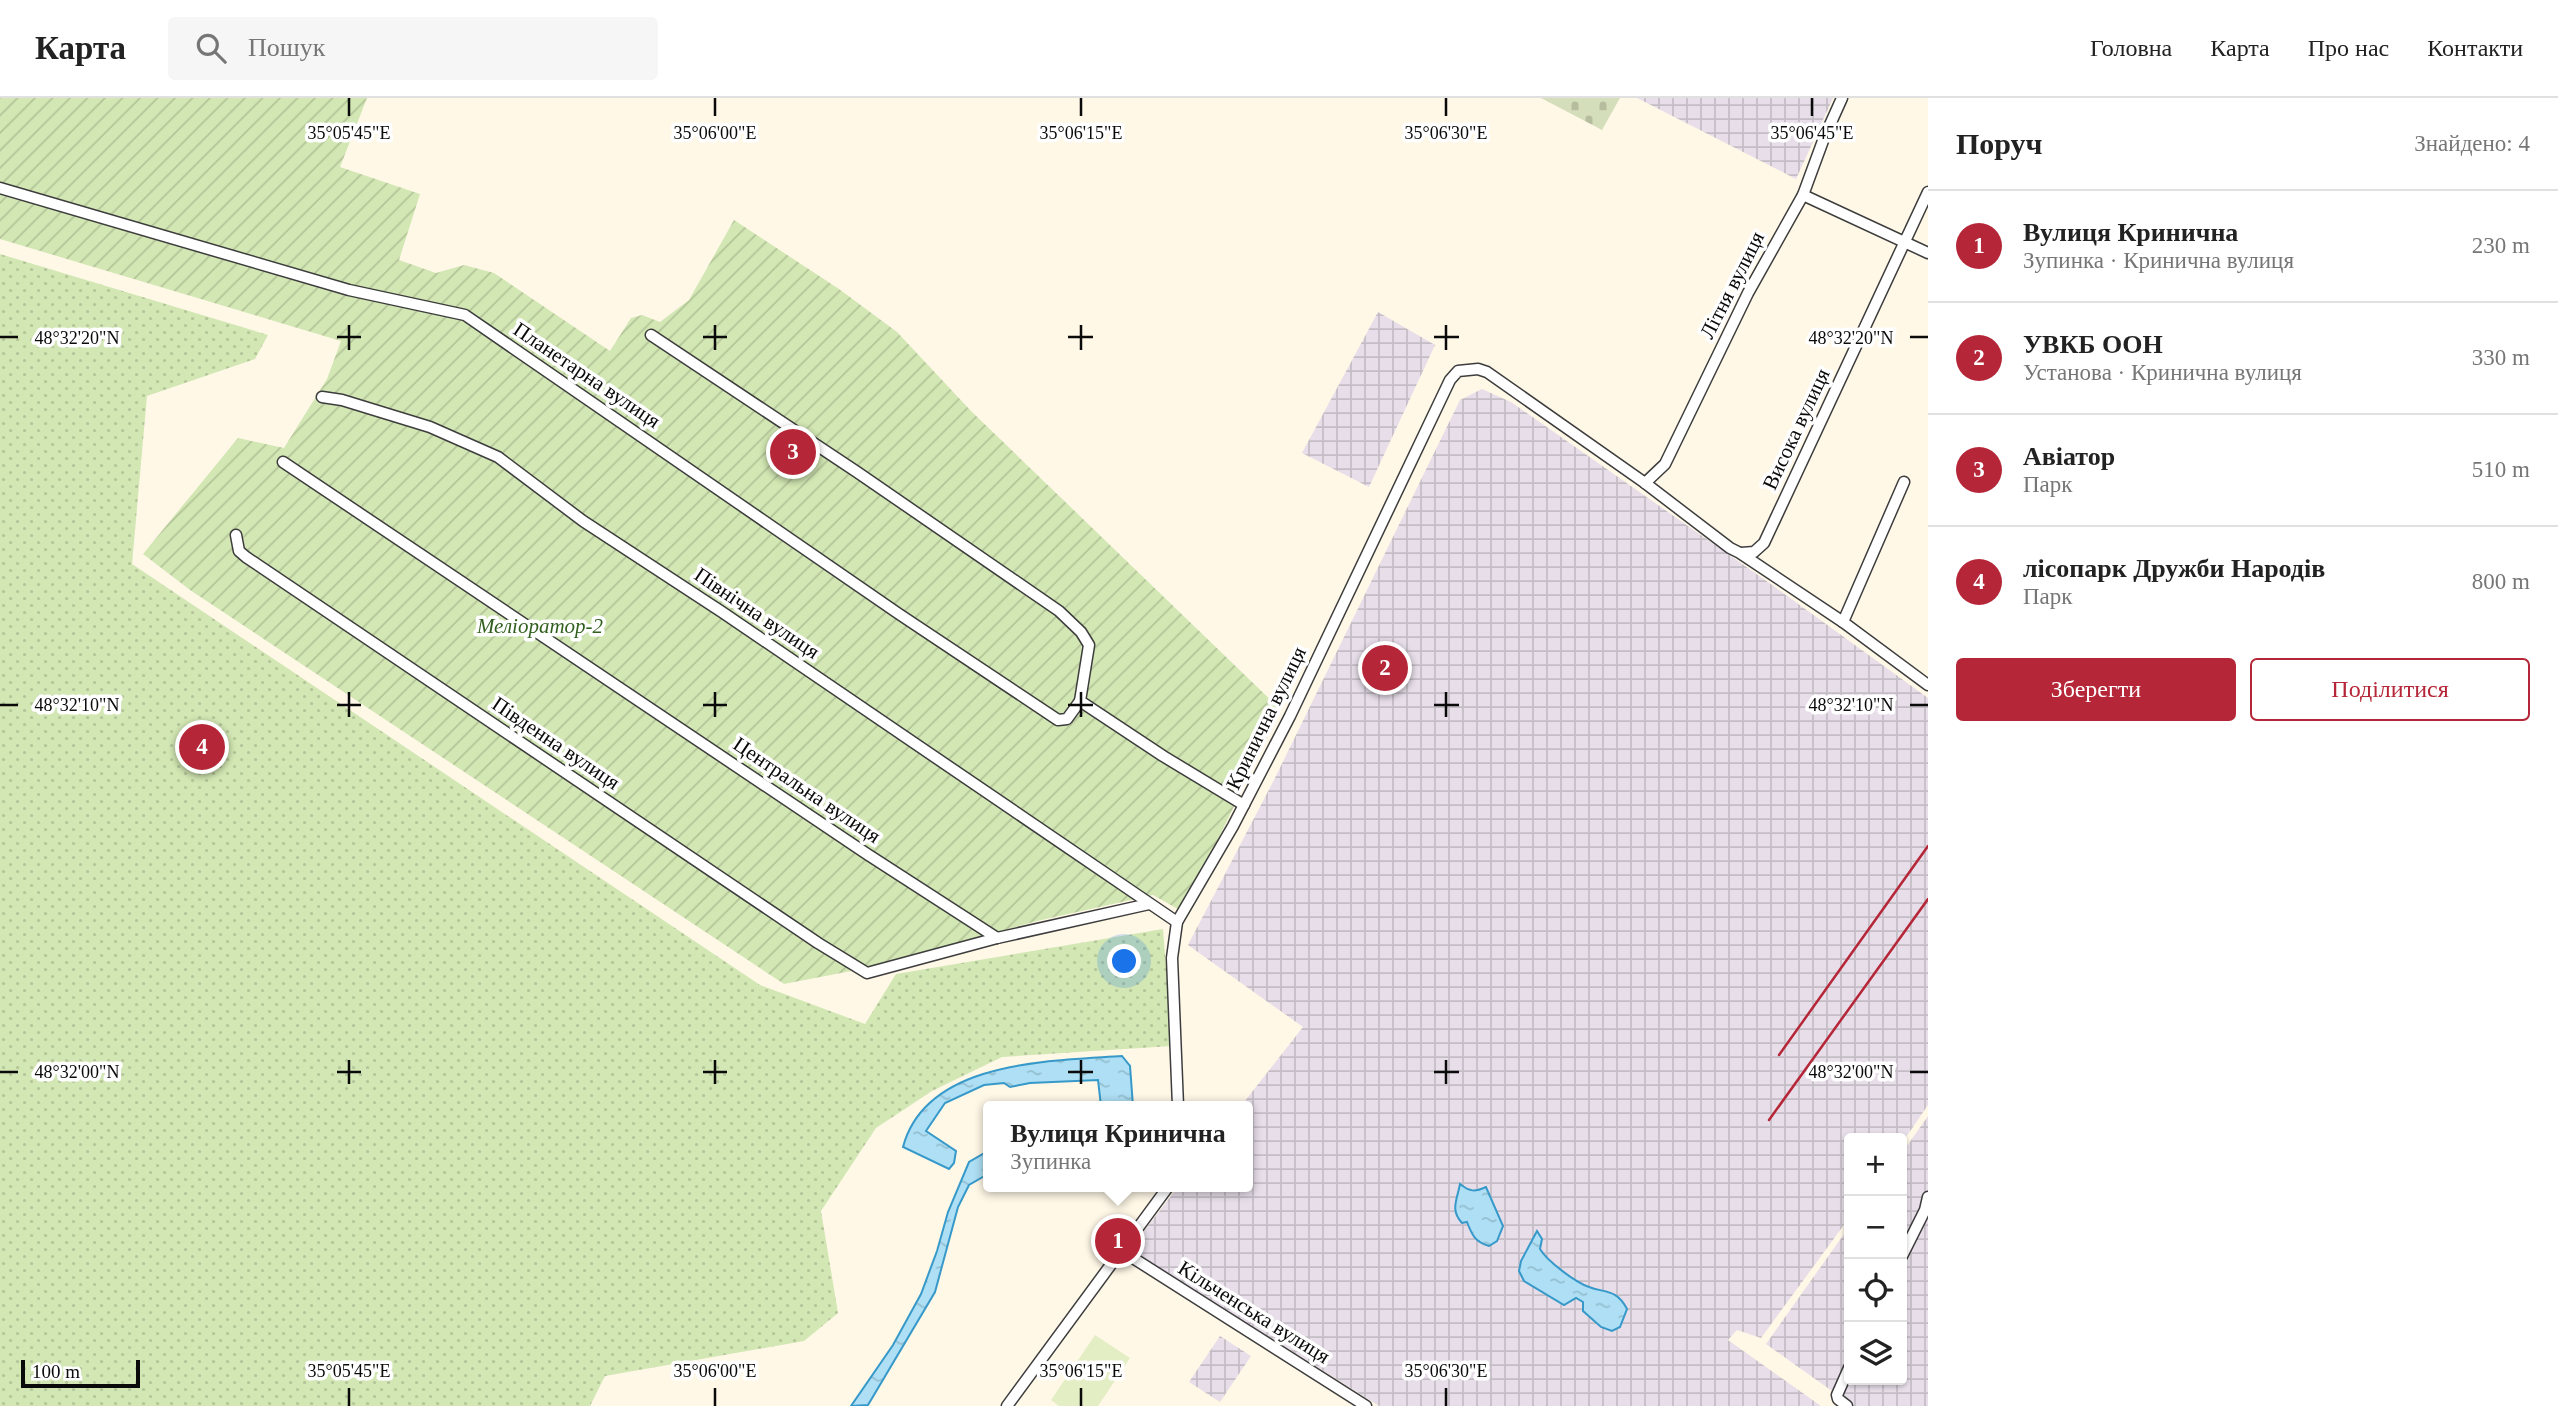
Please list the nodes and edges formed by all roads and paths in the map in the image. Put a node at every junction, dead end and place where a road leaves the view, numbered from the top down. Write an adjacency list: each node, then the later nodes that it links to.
1 (1842, 98): 4 (street, Літня вулиця)
2 (0, 188): 16 (street, Планетарна вулиця)
3 (1928, 192): 5 (street, Висока вулиця)
4 (1803, 195): 5 (street); 11 (street, Літня вулиця)
5 (1905, 243): 6 (street); 13 (street, Висока вулиця)
6 (1928, 253)
7 (651, 335): 16 (street)
8 (322, 397): 18 (street, Північна вулиця)
9 (283, 462): 20 (street, Центральна вулиця)
10 (1905, 482): 14 (street)
11 (1645, 483): 13 (street); 17 (street, Кринична вулиця)
12 (236, 535): 20 (street, Південна вулиця)
13 (1740, 553): 14 (street)
14 (1843, 622): 15 (street)
15 (1927, 681)
16 (1080, 701): 17 (street)
17 (1244, 805): 19 (street, Кринична вулиця)
18 (1149, 904): 19 (street, Північна вулиця); 20 (street)
19 (1177, 922): 21 (street, Кринична вулиця)
20 (997, 938)
21 (1178, 1101)
22 (1164, 1192): 25 (street)
23 (1928, 1197): 24 (street)
24 (1907, 1246)
25 (1122, 1251): 27 (street); 28 (street, Кільченська вулиця)
26 (1844, 1380): 29 (street)
27 (1007, 1406)
28 (1366, 1406)
29 (1847, 1406)

